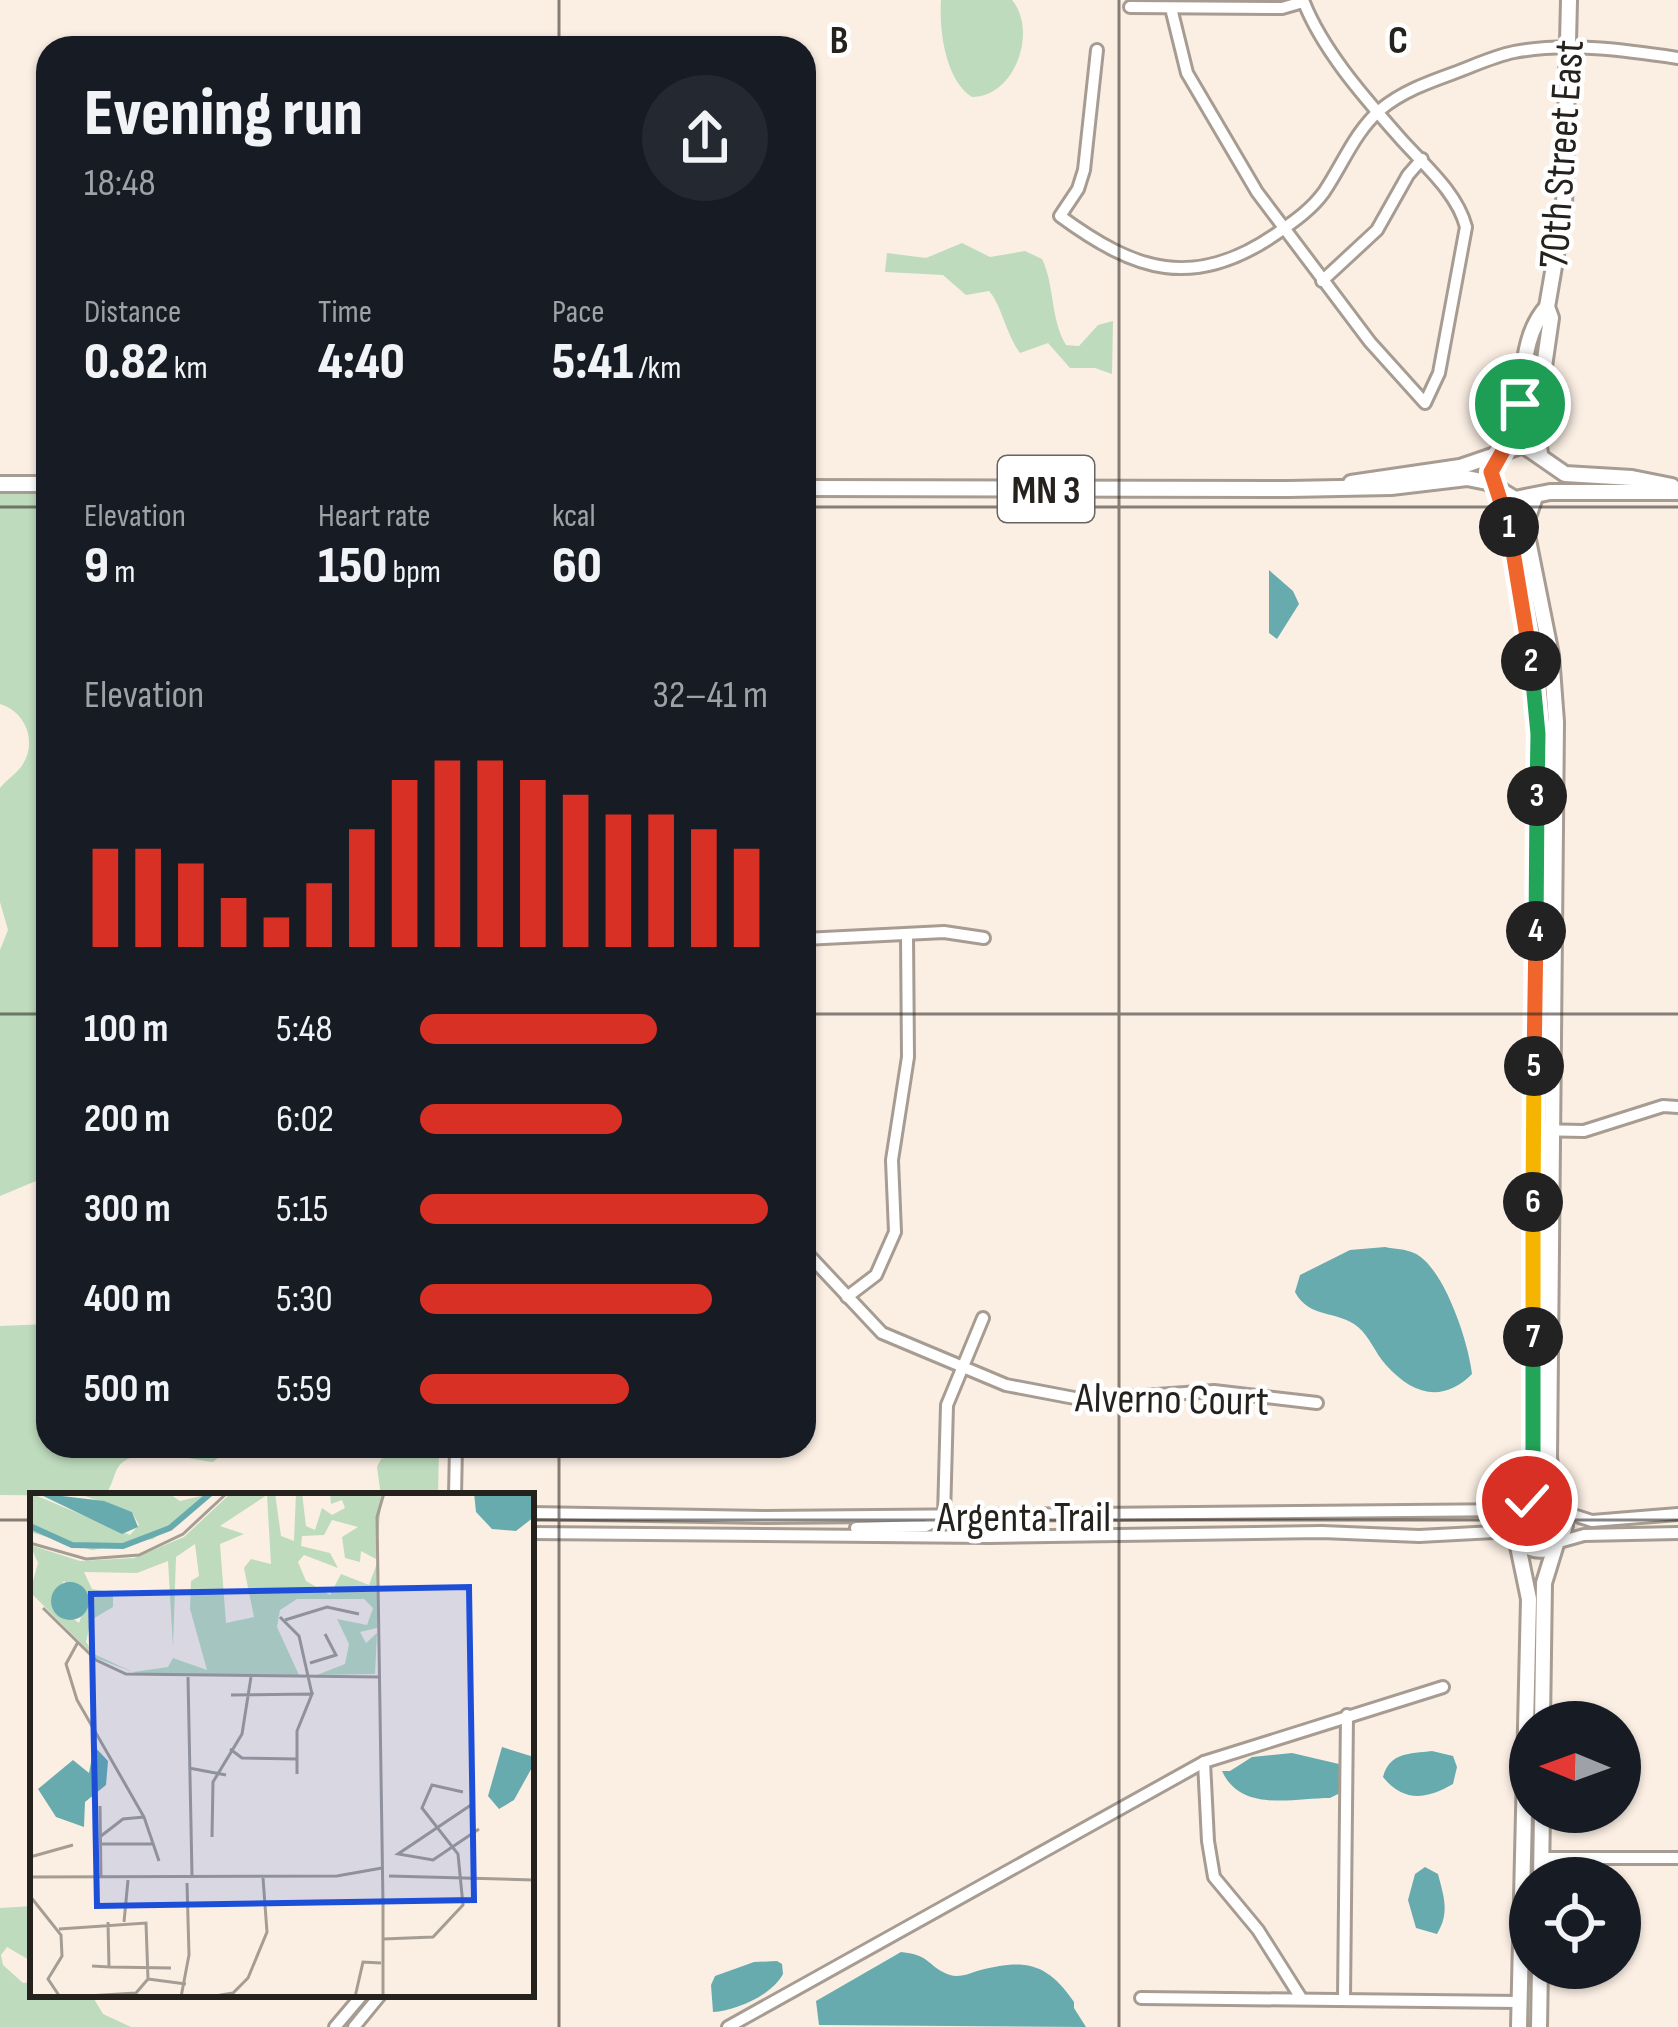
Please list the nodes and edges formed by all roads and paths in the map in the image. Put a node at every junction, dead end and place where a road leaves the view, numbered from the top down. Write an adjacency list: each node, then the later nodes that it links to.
1 (1569, 0): 6 (main road, 70th Street East)
2 (1303, 1): 4 (street); 8 (street)
3 (1130, 7): 4 (street)
4 (1171, 8): 10 (street)
5 (1097, 50): 10 (street)
6 (1568, 50): 7 (street); 8 (street); 12 (main road, 70th Street East)
7 (1678, 58)
8 (1378, 113): 9 (street); 10 (street)
9 (1422, 159): 11 (street); 11 (street)
10 (1282, 229): 11 (street)
11 (1322, 280)
12 (1547, 307): 13 (main road, 70th Street East); 14 (main road, 70th Street East)
13 (1502, 452): 14 (main road); 17 (main road, MN 3); 19 (main road)
14 (1542, 456): 20 (main road); 21 (main road)
15 (0, 484): 16 (main road)
16 (36, 484)
17 (1347, 486): 18 (main road, MN 3); 19 (main road, MN 3)
18 (816, 488)
19 (1497, 490): 21 (main road); 26 (main road)
20 (1678, 490): 21 (main road)
21 (1536, 495): 27 (main road)
22 (908, 935): 23 (street); 24 (street); 29 (street)
23 (984, 938)
24 (816, 939)
25 (1678, 1107): 27 (street)
26 (1534, 1130): 27 (street); 35 (main road)
27 (1553, 1131): 36 (main road)
28 (816, 1261): 29 (street, Alverno Court)
29 (847, 1298): 31 (street, Alverno Court)
30 (983, 1318): 31 (street)
31 (960, 1367): 32 (street, Alverno Court); 39 (street)
32 (1318, 1403)
33 (456, 1458): 34 (street)
34 (455, 1493)
35 (1522, 1506): 36 (main road); 39 (street, Argenta Trail); 43 (main road)
36 (1559, 1508): 38 (street); 44 (main road)
37 (534, 1514): 39 (street, Argenta Trail)
38 (1678, 1514)
39 (944, 1516): 42 (street)
40 (534, 1533): 42 (street, Argenta Trail)
41 (1678, 1533): 44 (street)
42 (807, 1534): 43 (street, Argenta Trail)
43 (1515, 1534): 44 (main road); 57 (main road)
44 (1557, 1543): 46 (main road)
45 (1443, 1687): 47 (street)
46 (1543, 1701)
47 (1347, 1714): 48 (street); 54 (street)
48 (1204, 1762): 56 (street); 60 (street)
49 (1641, 1858): 50 (street)
50 (1678, 1858)
51 (1540, 1989): 62 (main road)
52 (360, 1997): 58 (street)
53 (379, 1997): 59 (street)
54 (1344, 1997): 56 (street); 57 (street)
55 (1141, 1998): 56 (street)
56 (1301, 1998)
57 (1519, 2002): 61 (main road)
58 (335, 2027)
59 (354, 2027)
60 (728, 2027)
61 (1519, 2027)
62 (1539, 2027)

